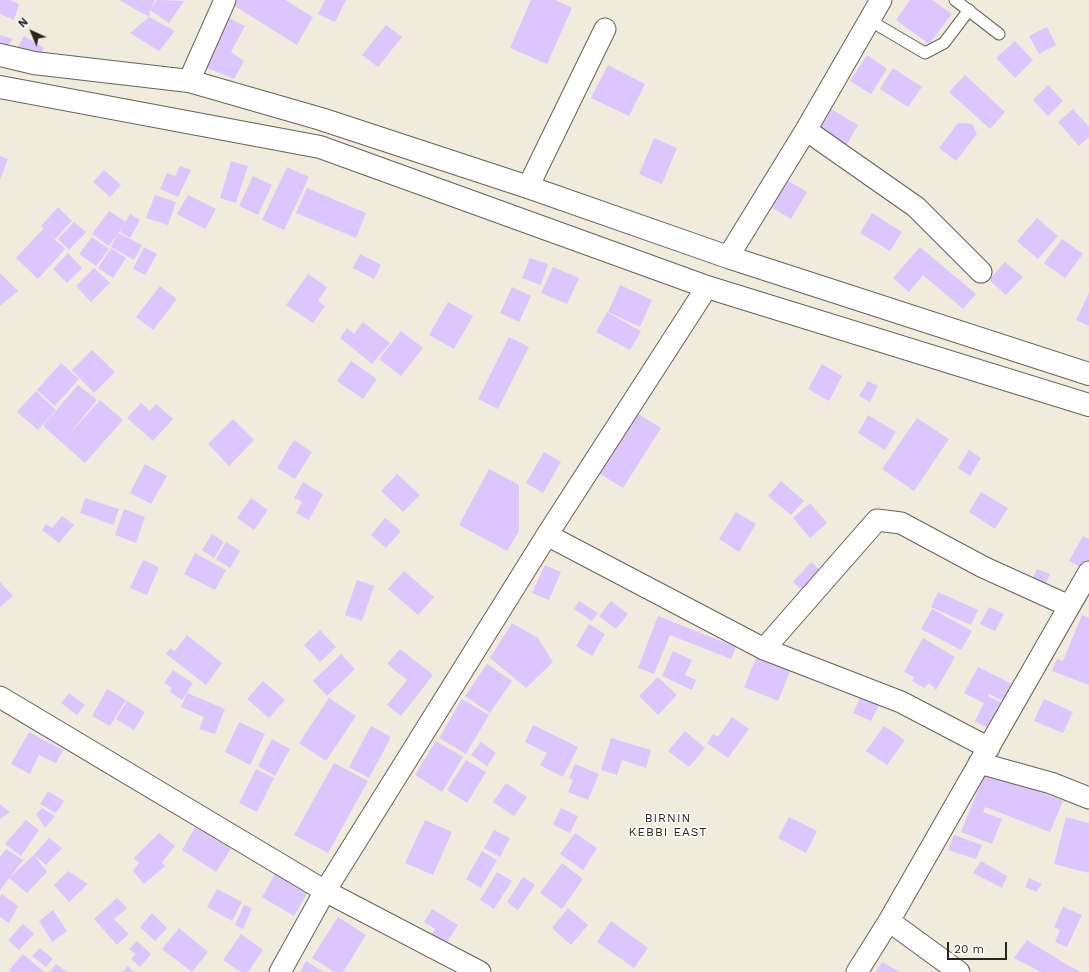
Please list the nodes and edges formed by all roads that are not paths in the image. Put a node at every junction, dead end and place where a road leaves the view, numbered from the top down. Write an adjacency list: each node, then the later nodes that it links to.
1 (225, 0): 9 (street)
2 (881, 0): 5 (street)
3 (956, 0): 4 (lane)
4 (969, 10): 5 (lane); 7 (lane)
5 (869, 20): 11 (street)
6 (605, 29): 12 (street)
7 (999, 34)
8 (0, 55): 9 (street)
9 (189, 82): 12 (street)
10 (0, 87): 15 (street)
11 (806, 130): 13 (street); 14 (street)
12 (528, 187): 13 (street)
13 (728, 257): 16 (street)
14 (981, 272)
15 (707, 287): 17 (street); 18 (street)
16 (1089, 374)
17 (1089, 405)
18 (547, 535): 21 (street); 25 (street)
19 (1089, 572): 20 (street)
20 (1069, 606): 21 (street); 23 (street)
21 (764, 649): 23 (street)
22 (0, 697): 25 (street)
23 (984, 755): 24 (street); 26 (street)
24 (1089, 798)
25 (325, 891): 27 (street); 28 (street)
26 (889, 920): 29 (street); 30 (street)
27 (280, 972)
28 (480, 972)
29 (857, 972)
30 (959, 972)

